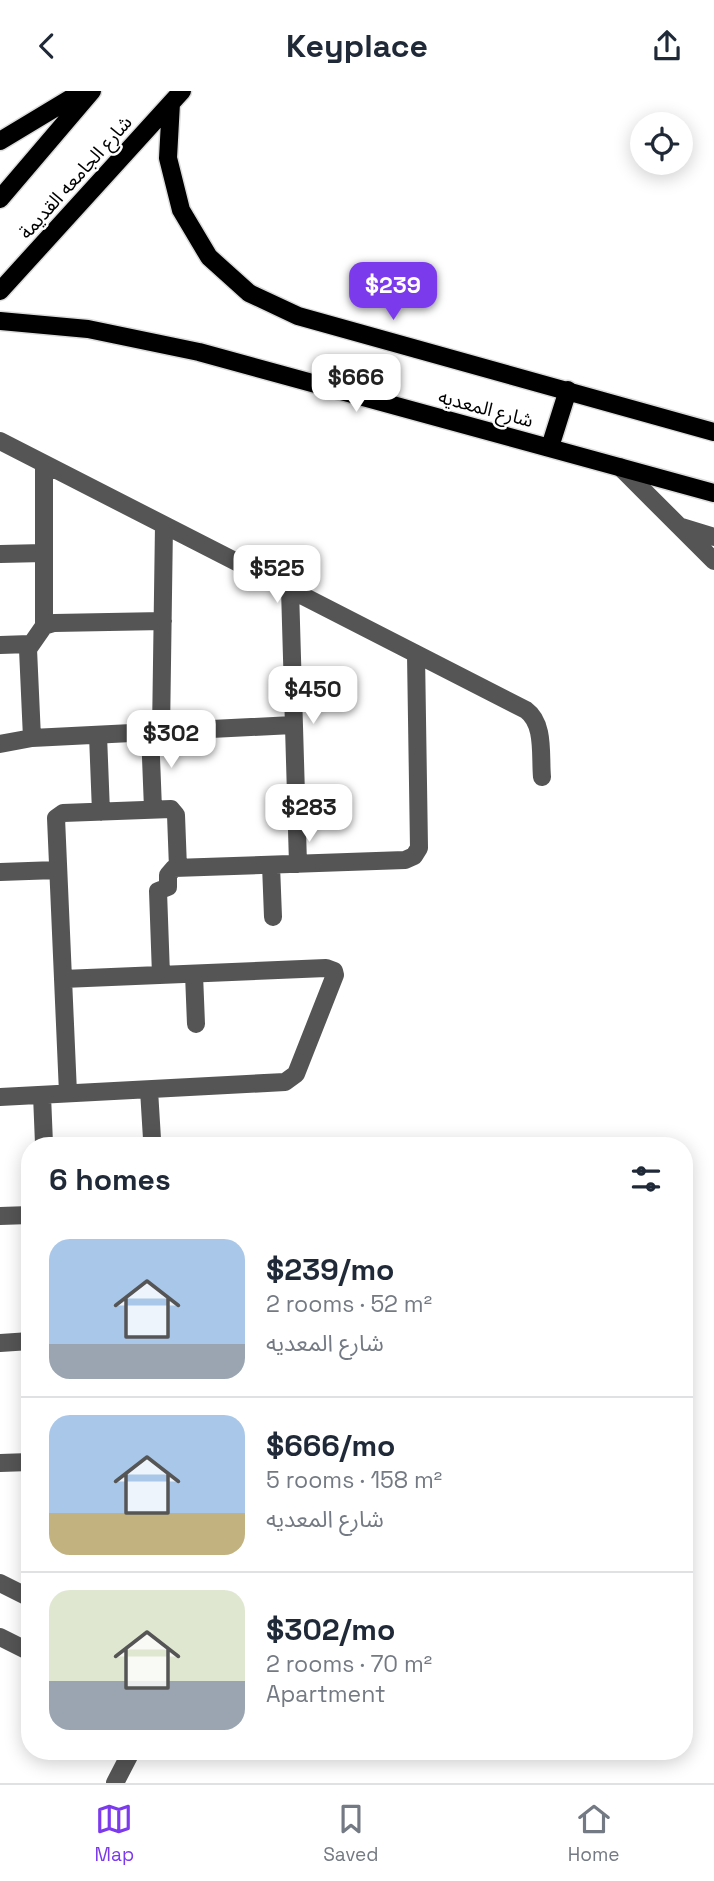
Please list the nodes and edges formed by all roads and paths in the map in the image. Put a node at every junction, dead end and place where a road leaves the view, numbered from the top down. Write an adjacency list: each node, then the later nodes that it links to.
1 (83, 91): 4 (main road)
2 (92, 91): 5 (main road)
3 (176, 97): 6 (main road, شارع الجامعه القديمة); 8 (main road, شارع المعديه)
4 (0, 141)
5 (0, 199)
6 (0, 291)
7 (0, 321): 11 (main road, شارع المعديه)
8 (568, 390): 9 (main road, شارع المعديه); 11 (main road)
9 (714, 432)
10 (0, 441): 12 (street)
11 (550, 447): 13 (main road, شارع المعديه)
12 (44, 464): 15 (street); 18 (street)
13 (620, 467): 14 (main road, شارع المعديه); 16 (street)
14 (714, 493)
15 (164, 525): 21 (street); 22 (street)
16 (679, 526): 17 (street); 20 (street)
17 (714, 537)
18 (44, 553): 19 (street); 23 (street)
19 (0, 554)
20 (714, 561)
21 (290, 589): 26 (street); 27 (street)
22 (163, 621): 23 (street); 28 (street)
23 (44, 625): 24 (street)
24 (30, 644): 25 (street); 30 (street)
25 (0, 645)
26 (415, 653): 32 (street); 35 (street)
27 (293, 725): 28 (street); 35 (street)
28 (156, 732): 29 (street); 33 (street)
29 (98, 735): 30 (street); 34 (street)
30 (32, 738): 31 (street)
31 (0, 744)
32 (542, 777)
33 (153, 810): 34 (street); 37 (street)
34 (101, 812): 38 (street)
35 (298, 864): 36 (street)
36 (271, 865): 37 (street); 40 (street)
37 (178, 868): 42 (street)
38 (57, 870): 39 (street); 43 (street)
39 (0, 872)
40 (273, 917)
41 (194, 974): 42 (street); 44 (street); 45 (street)
42 (161, 975): 43 (street)
43 (63, 979): 46 (street)
44 (196, 1024)
45 (149, 1090): 46 (street); 50 (street)
46 (68, 1093): 47 (street)
47 (42, 1095): 48 (street); 49 (street)
48 (0, 1097)
49 (44, 1137)
50 (152, 1137)
51 (21, 1215): 52 (street)
52 (0, 1216)
53 (21, 1342): 54 (street)
54 (0, 1343)
55 (21, 1462): 56 (street)
56 (0, 1463)
57 (0, 1583): 58 (street)
58 (21, 1594)
59 (0, 1637): 60 (street)
60 (21, 1648)
61 (127, 1760): 62 (street)
62 (115, 1783)

